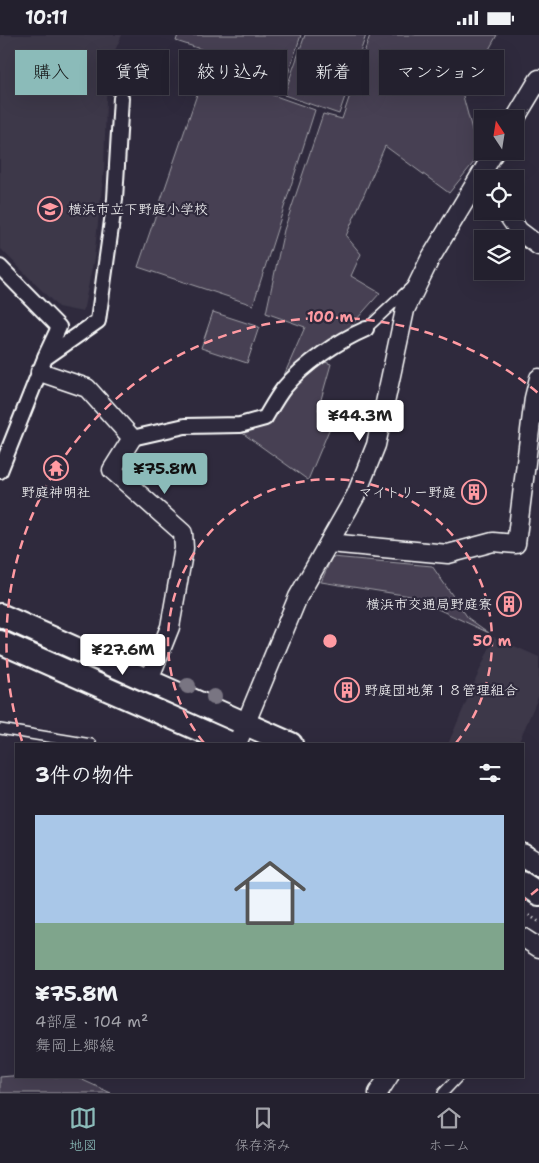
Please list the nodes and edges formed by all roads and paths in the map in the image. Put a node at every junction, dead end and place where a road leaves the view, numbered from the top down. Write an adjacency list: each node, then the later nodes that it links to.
1 (539, 79): 3 (street)
2 (121, 98): 10 (street)
3 (520, 110)
4 (474, 190): 8 (street)
5 (511, 220): 6 (street)
6 (539, 246)
7 (0, 267): 10 (street)
8 (418, 280): 9 (lane); 14 (street)
9 (366, 329): 12 (street)
10 (43, 365): 12 (street); 13 (street)
11 (539, 378): 14 (street)
12 (132, 438): 17 (street)
13 (0, 471)
14 (329, 543): 18 (street)
15 (0, 615): 17 (street)
16 (0, 642): 21 (street)
17 (148, 682): 18 (street)
18 (246, 723): 21 (street); 22 (street)
19 (0, 729): 20 (lane)
20 (86, 743)
21 (227, 743)
22 (289, 743)
23 (524, 884): 24 (street)
24 (539, 893)
25 (524, 938): 26 (street)
26 (539, 948)
27 (388, 1078): 29 (street)
28 (457, 1078): 30 (lane)
29 (378, 1093)
30 (443, 1093)

